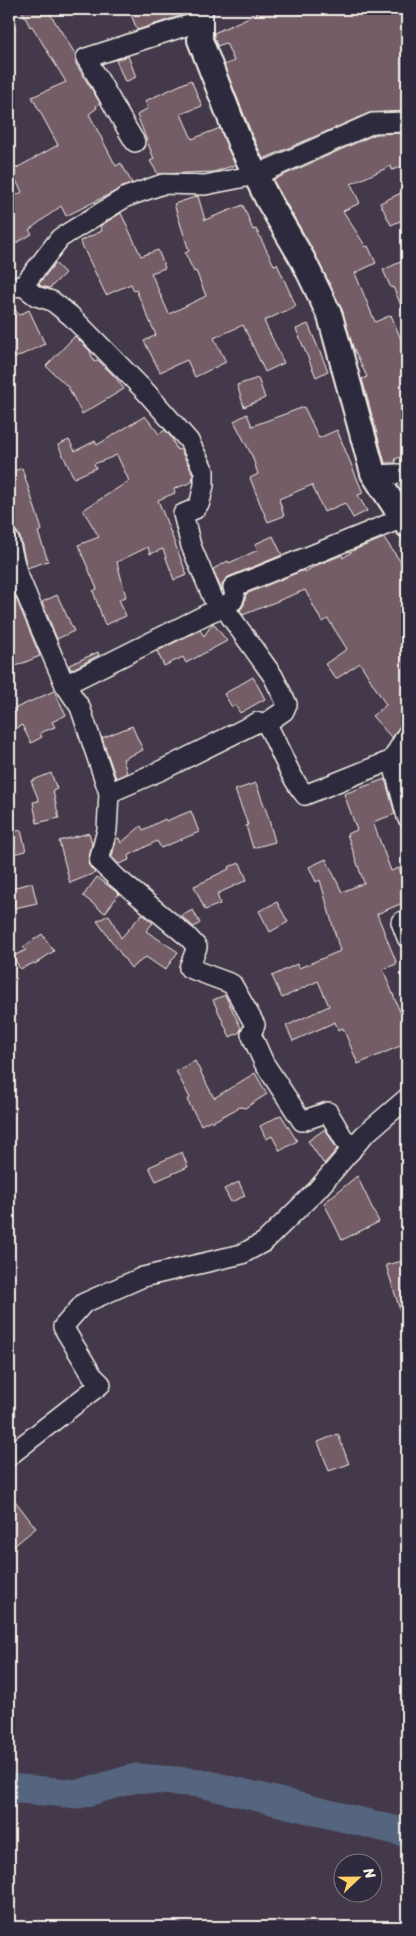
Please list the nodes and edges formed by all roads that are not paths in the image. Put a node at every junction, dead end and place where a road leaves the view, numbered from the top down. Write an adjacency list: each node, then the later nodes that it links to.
1 (201, 15): 3 (street); 4 (street)
2 (407, 122): 4 (street)
3 (135, 142)
4 (256, 175): 5 (street); 6 (street)
5 (16, 286): 10 (street)
6 (374, 473): 7 (street); 8 (street)
7 (407, 475)
8 (405, 522): 10 (street)
9 (9, 540): 11 (street)
10 (220, 608): 11 (street); 12 (street)
11 (65, 684): 15 (street)
12 (266, 724): 14 (street); 15 (street)
13 (407, 734): 14 (street)
14 (392, 760): 16 (street)
15 (109, 793): 20 (street)
16 (407, 817)
17 (407, 920): 18 (street)
18 (407, 938)
19 (407, 1098): 20 (street)
20 (351, 1151): 21 (street)
21 (9, 1456)

